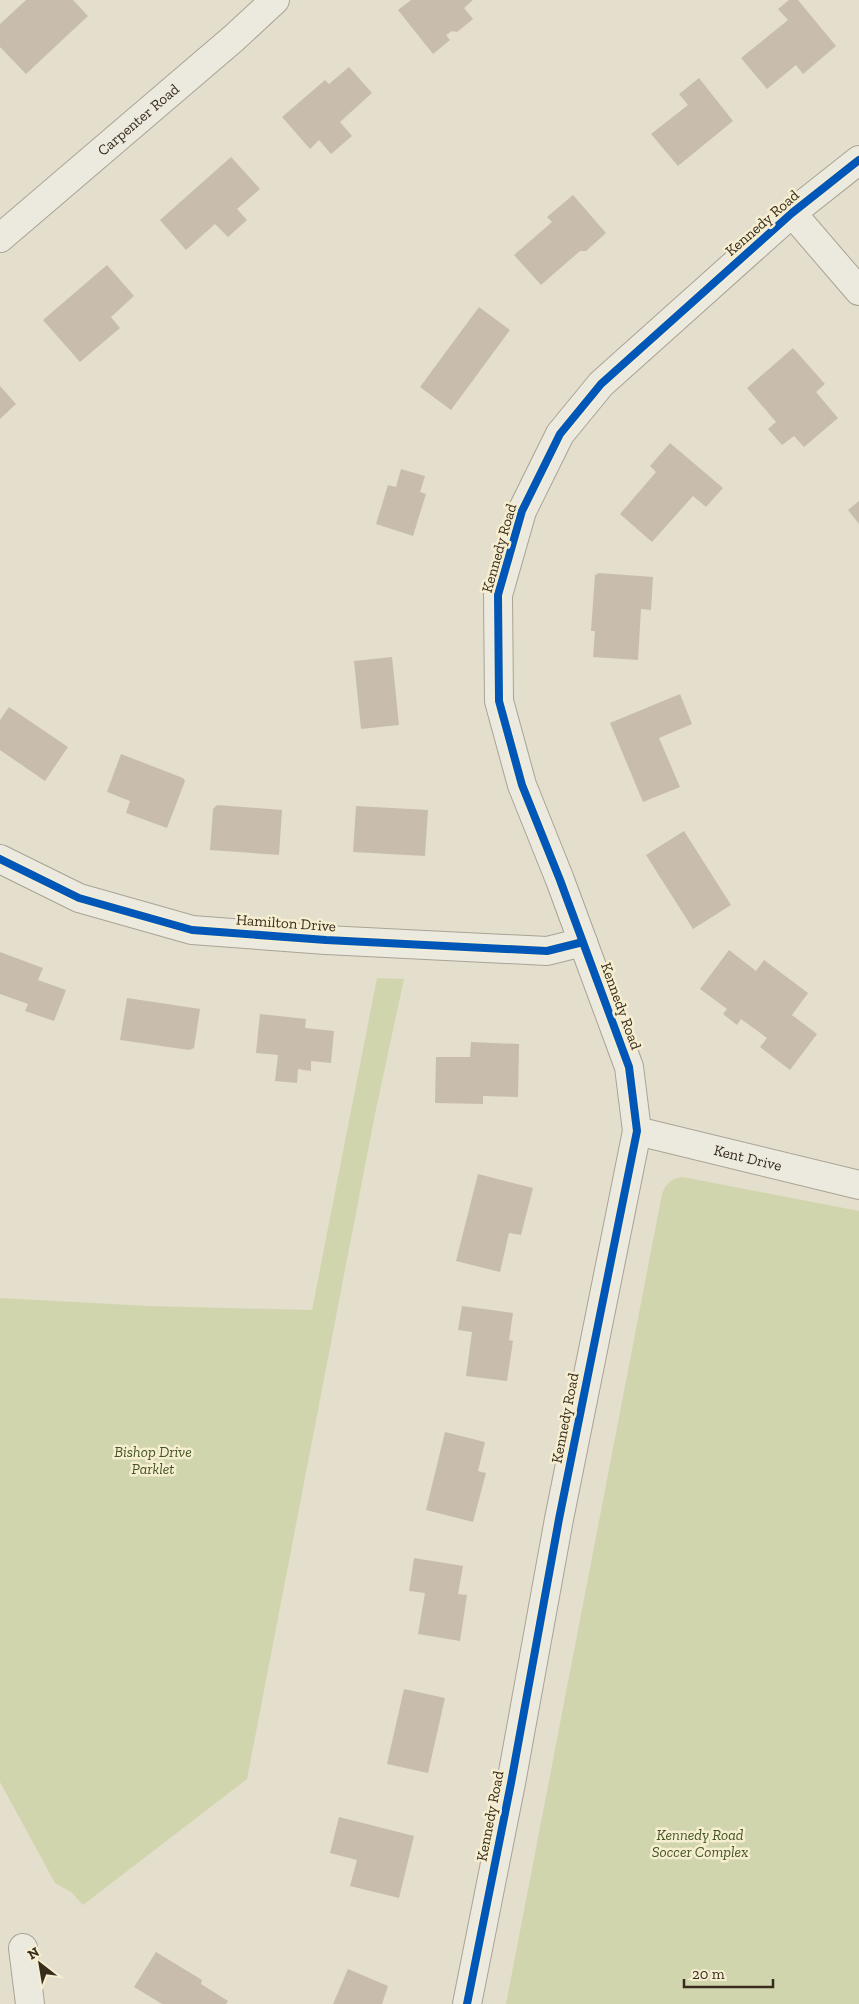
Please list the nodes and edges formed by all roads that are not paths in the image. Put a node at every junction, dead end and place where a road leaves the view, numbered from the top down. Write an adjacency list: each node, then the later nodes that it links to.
1 (275, 0): 4 (street, Carpenter Road)
2 (859, 160): 3 (street, Kennedy Road)
3 (792, 214): 5 (street); 7 (street, Kennedy Road)
4 (0, 238)
5 (859, 291)
6 (0, 859): 7 (street, Hamilton Drive)
7 (583, 942): 8 (street, Kennedy Road)
8 (637, 1131): 9 (street, Kent Drive); 12 (street, Kennedy Road)
9 (859, 1185)
10 (23, 1948): 11 (street)
11 (30, 2004)
12 (467, 2004)

